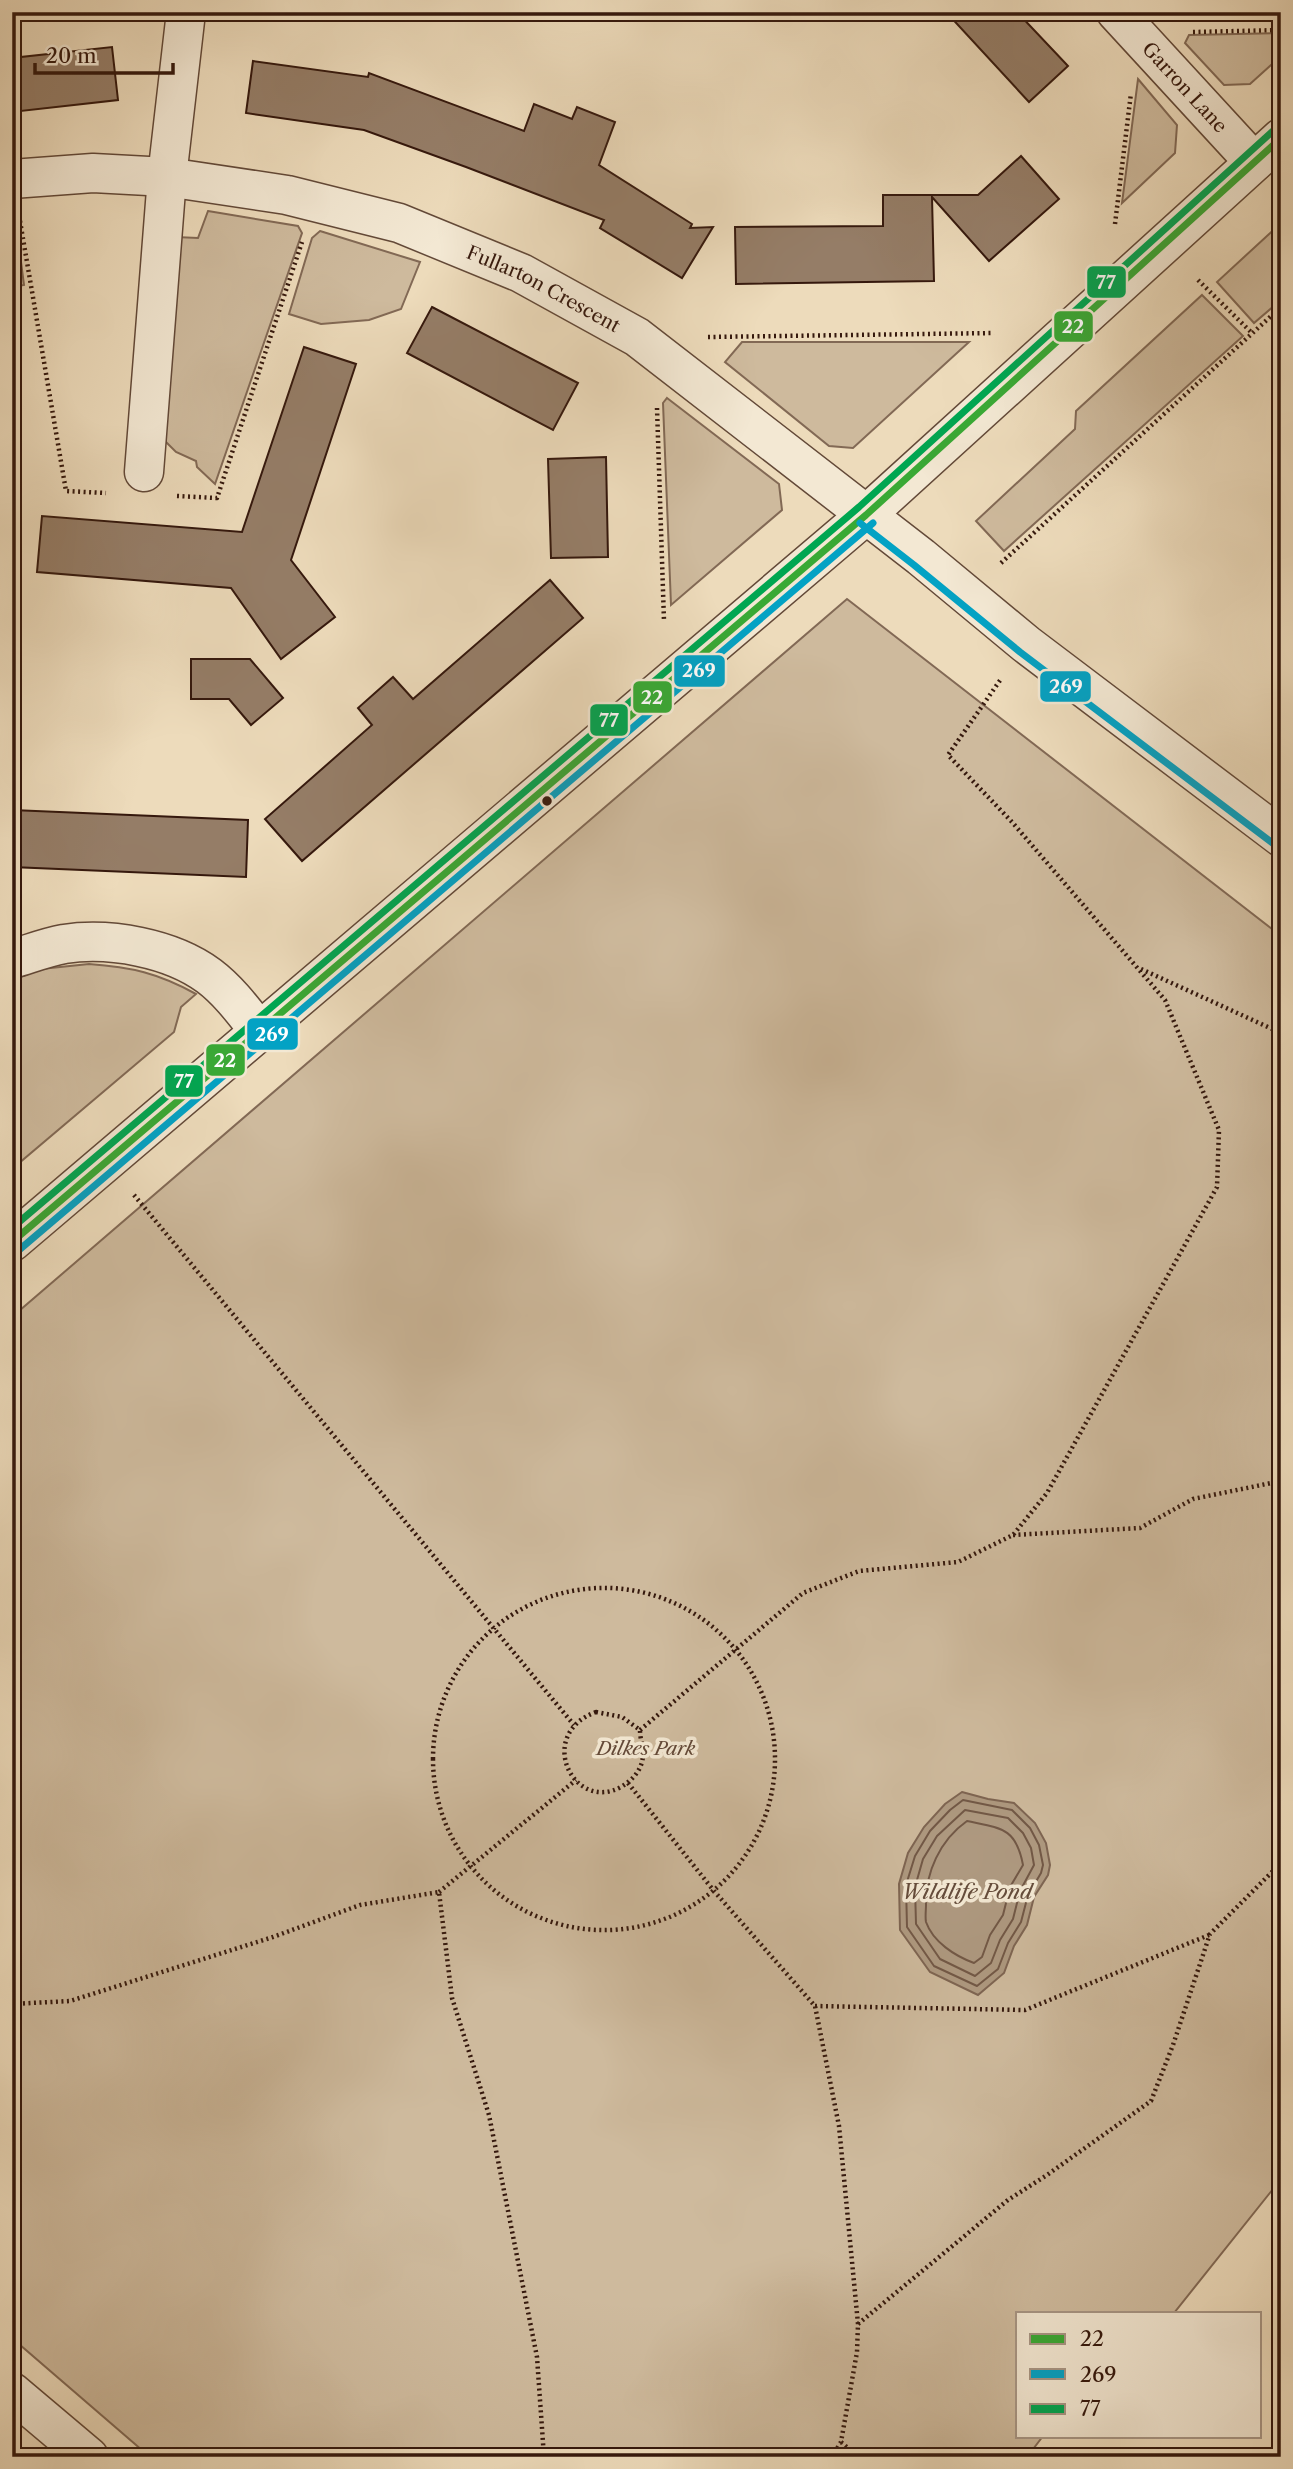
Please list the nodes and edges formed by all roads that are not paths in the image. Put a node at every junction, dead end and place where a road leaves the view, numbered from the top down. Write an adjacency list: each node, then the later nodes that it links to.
1 (186, 12): 4 (street)
2 (1116, 12): 3 (street, Garron Lane)
3 (1267, 150): 7 (street)
4 (167, 177): 5 (street, Fullarton Crescent); 6 (street); 7 (street, Fullarton Crescent)
5 (12, 179)
6 (144, 472)
7 (866, 515): 8 (street, Fullarton Crescent); 10 (street)
8 (1281, 837)
9 (12, 958): 10 (street)
10 (260, 1032): 11 (street)
11 (12, 1242)
12 (12, 2392): 13 (street)
13 (89, 2457)

